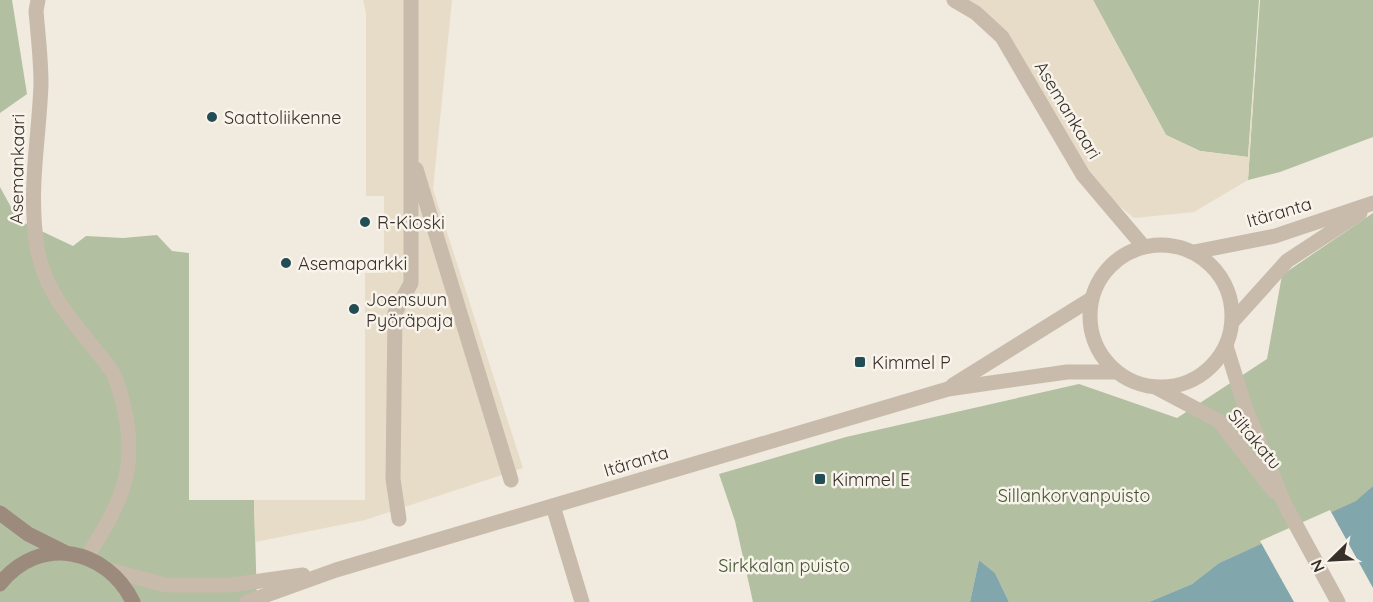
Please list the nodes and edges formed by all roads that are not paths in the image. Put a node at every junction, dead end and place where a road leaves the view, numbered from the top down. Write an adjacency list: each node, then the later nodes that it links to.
1 (38, 0): 20 (street, Asemankaari)
2 (411, 0): 4 (street)
3 (954, 0): 6 (street, Asemankaari)
4 (411, 152): 14 (street); 18 (street)
5 (1373, 204): 7 (street, Itäranta); 9 (street, Itäranta)
6 (1144, 247): 7 (street); 8 (street)
7 (1194, 252): 9 (street)
8 (1091, 299): 11 (street); 13 (street, Itäranta)
9 (1233, 321): 10 (street)
10 (1226, 346): 12 (street); 16 (street, Siltakatu)
11 (1116, 372): 12 (street); 13 (street, Itäranta)
12 (1158, 388): 16 (street, Siltakatu)
13 (948, 389): 15 (street, Itäranta)
14 (511, 480)
15 (553, 506): 22 (street, Itäranta); 26 (street)
16 (1285, 506): 27 (street, Siltakatu)
17 (0, 513): 19 (main road)
18 (399, 519)
19 (64, 552): 20 (main road); 23 (main road)
20 (87, 557): 21 (main road)
21 (110, 570): 22 (street, Itäranta); 24 (main road)
22 (336, 570): 25 (street, Itäranta)
23 (0, 584)
24 (133, 602)
25 (247, 602)
26 (582, 602)
27 (1338, 602)

